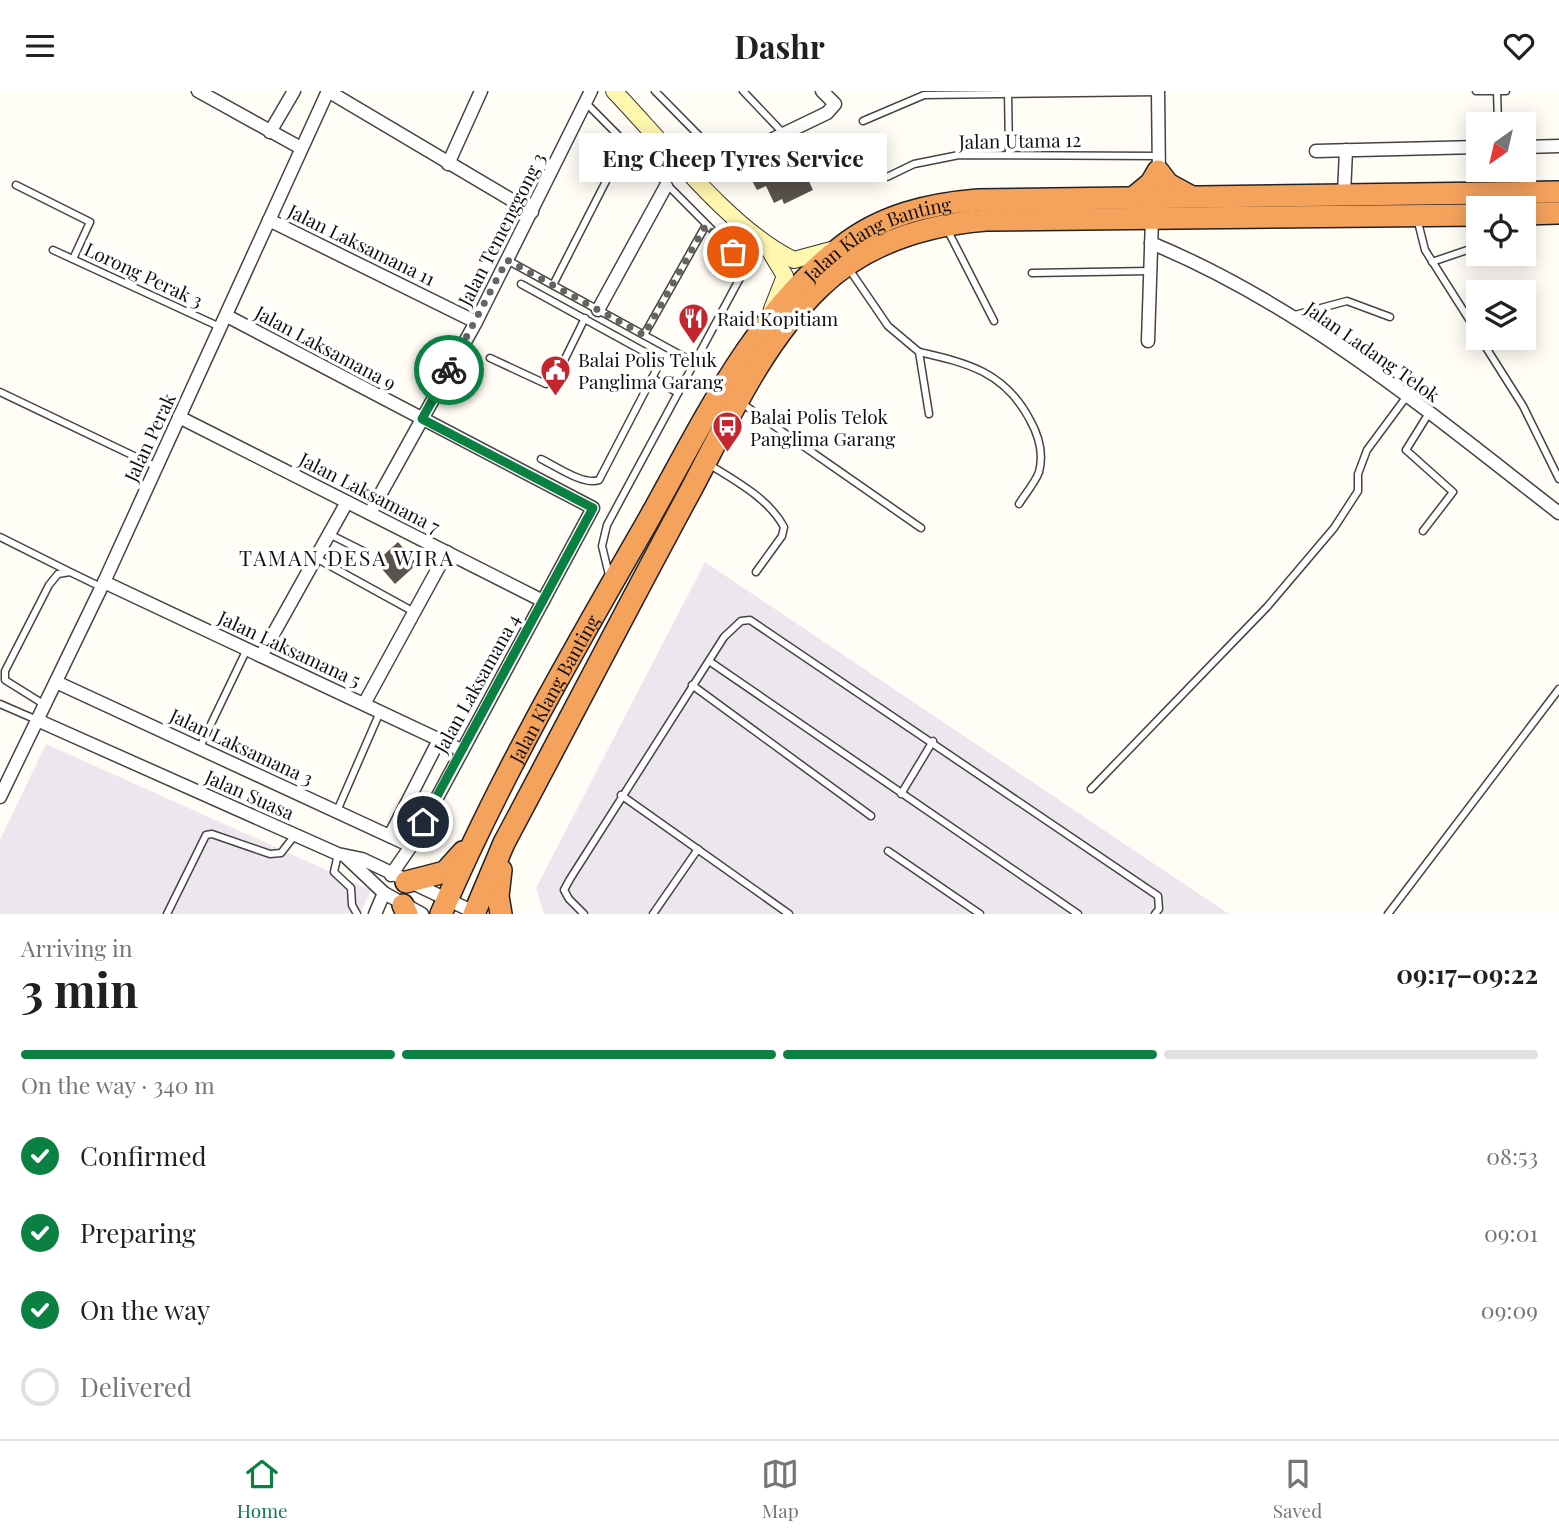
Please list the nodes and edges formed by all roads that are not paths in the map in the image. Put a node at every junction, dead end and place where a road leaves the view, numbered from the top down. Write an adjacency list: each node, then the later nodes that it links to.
1 (198, 91): 17 (street)
2 (294, 91): 17 (street)
3 (328, 91): 22 (street, Jalan Perak); 28 (street)
4 (481, 91): 28 (street)
5 (614, 91): 31 (street)
6 (655, 91): 27 (lane)
7 (743, 91): 18 (lane)
8 (822, 91): 18 (street)
9 (1476, 91): 10 (lane)
10 (1497, 91): 11 (lane); 15 (lane)
11 (1506, 91)
12 (1008, 92): 13 (lane); 16 (lane); 26 (lane)
13 (1158, 92): 29 (street)
14 (589, 97): 19 (lane); 39 (street, Jalan Temenggong 3)
15 (1498, 112)
16 (863, 121)
17 (270, 132): 22 (street)
18 (783, 133): 27 (street)
19 (625, 143): 33 (lane); 61 (lane)
20 (1536, 146): 21 (street)
21 (1559, 146)
22 (301, 148): 46 (street, Jalan Perak)
23 (1466, 148): 24 (street)
24 (1346, 150): 25 (street); 35 (street)
25 (1316, 151)
26 (1009, 153): 29 (lane, Jalan Utama 12); 30 (lane, Jalan Utama 12)
27 (725, 162): 31 (street)
28 (448, 164): 39 (street)
29 (1158, 164): 36 (highway); 37 (highway); 38 (street)
30 (887, 177)
31 (698, 180): 50 (street)
32 (16, 185): 54 (lane)
33 (666, 186): 48 (lane); 62 (street)
34 (1559, 193): 35 (highway, Jalan Klang Banting)
35 (1344, 194): 36 (highway, Jalan Klang Banting)
36 (1194, 197): 38 (highway, Jalan Klang Banting)
37 (1133, 198): 38 (highway, Jalan Klang Banting); 53 (highway, Jalan Klang Banting)
38 (1160, 198): 45 (street)
39 (532, 212): 55 (street, Jalan Temenggong 3)
40 (1559, 213): 41 (highway)
41 (1536, 214)
42 (1466, 215): 43 (highway, Jalan Klang Banting)
43 (1417, 216): 45 (highway, Jalan Klang Banting); 56 (lane)
44 (1152, 219): 45 (highway, Jalan Klang Banting); 47 (highway, Jalan Klang Banting); 49 (street)
45 (1198, 219)
46 (269, 220): 69 (street, Jalan Perak); 70 (street, Jalan Laksamana 11)
47 (944, 224): 53 (highway, Jalan Klang Banting); 68 (lane)
48 (706, 225): 57 (lane); 71 (lane)
49 (1151, 243): 58 (street); 64 (street, Jalan Ladang Telok)
50 (766, 245): 53 (street); 57 (lane); 67 (street)
51 (53, 250): 54 (lane, Lorong Perak 3)
52 (1466, 250): 56 (lane)
53 (845, 255): 67 (highway, Jalan Klang Banting); 74 (lane); 81 (highway, Jalan Klang Banting)
54 (73, 259): 69 (lane, Lorong Perak 3)
55 (507, 260): 61 (lane); 70 (street, Jalan Temenggong 3)
56 (1432, 262): 63 (lane)
57 (747, 265): 76 (lane)
58 (1150, 271): 59 (lane); 72 (street)
59 (1032, 272)
60 (521, 284): 66 (lane)
61 (553, 285): 62 (lane)
62 (598, 310): 71 (lane)
63 (1466, 315)
64 (1289, 316): 65 (lane); 80 (street, Jalan Ladang Telok)
65 (1390, 317)
66 (585, 318): 75 (lane); 77 (lane)
67 (766, 321): 104 (highway, Jalan Klang Banting)
68 (994, 321)
69 (224, 322): 84 (street, Jalan Perak); 85 (street, Jalan Laksamana 9)
70 (476, 322): 85 (street, Jalan Temenggong 3)
71 (644, 335): 76 (lane)
72 (1148, 341)
73 (1488, 350): 89 (lane)
74 (919, 352): 83 (lane); 91 (lane)
75 (490, 358)
76 (695, 363): 79 (lane)
77 (652, 379): 79 (lane); 86 (lane)
78 (0, 392): 88 (lane)
79 (678, 393): 104 (lane)
80 (1407, 396): 82 (street, Jalan Ladang Telok); 123 (lane)
81 (739, 401): 87 (highway, Jalan Klang Banting); 95 (lane)
82 (1429, 413): 94 (street, Jalan Ladang Telok); 96 (lane)
83 (929, 414)
84 (179, 417): 88 (street, Jalan Perak); 90 (street, Jalan Laksamana 7)
85 (422, 419): 92 (street, Jalan Laksamana 9); 93 (street, Jalan Temenggong 3)
86 (541, 459)
87 (705, 463): 103 (lane); 132 (highway, Jalan Klang Banting)
88 (157, 467): 105 (street, Jalan Perak)
89 (1559, 479)
90 (347, 502): 93 (street, Jalan Laksamana 7); 97 (street)
91 (1019, 505)
92 (593, 508): 106 (street, Jalan Laksamana 4)
93 (370, 513): 100 (street, Jalan Laksamana 7)
94 (1559, 513)
95 (921, 528)
96 (1423, 531)
97 (329, 534): 99 (lane); 101 (street)
98 (0, 537): 102 (lane)
99 (365, 552)
100 (447, 552): 106 (street, Jalan Laksamana 7); 107 (street)
101 (316, 558): 107 (lane); 109 (street)
102 (70, 572): 105 (lane); 116 (lane)
103 (756, 572)
104 (612, 584): 129 (highway, Jalan Klang Banting)
105 (102, 585): 108 (street, Jalan Laksamana 5); 111 (street, Jalan Perak)
106 (543, 601): 122 (street, Jalan Laksamana 4)
107 (414, 612): 115 (street)
108 (247, 649): 109 (street, Jalan Laksamana 5); 121 (lane)
109 (261, 656): 115 (street, Jalan Laksamana 5)
110 (709, 661): 112 (lane); 120 (lane); 124 (lane)
111 (56, 682): 116 (street, Jalan Perak); 121 (street, Jalan Laksamana 3)
112 (692, 685): 125 (lane); 128 (lane)
113 (1559, 689): 154 (lane)
114 (0, 704): 118 (lane)
115 (364, 704): 117 (street, Jalan Laksamana 5)
116 (45, 705): 118 (street, Jalan Perak)
117 (380, 712): 119 (street, Jalan Laksamana 5); 127 (lane)
118 (37, 720): 126 (street, Jalan Perak); 130 (street, Jalan Suasa)
119 (439, 740): 122 (street, Jalan Laksamana 5); 131 (street, Jalan Laksamana 4)
120 (933, 741): 124 (lane); 153 (lane)
121 (200, 747): 127 (street, Jalan Laksamana 3)
122 (461, 750): 133 (street, Jalan Laksamana 4)
123 (1091, 789)
124 (901, 794): 152 (lane)
125 (621, 795): 134 (lane); 148 (lane)
126 (0, 797)
127 (337, 811): 131 (street, Jalan Laksamana 3)
128 (871, 816)
129 (484, 818): 137 (highway); 140 (highway, Jalan Klang Banting)
130 (295, 835): 136 (street, Jalan Suasa); 143 (lane)
131 (390, 836): 133 (street, Jalan Laksamana 3)
132 (504, 843): 142 (highway, Jalan Klang Banting); 147 (highway)
133 (411, 846): 137 (street, Jalan Laksamana 4)
134 (698, 849): 149 (lane); 150 (lane)
135 (888, 851): 151 (lane)
136 (342, 856): 137 (street, Jalan Suasa); 138 (street); 139 (lane)
137 (399, 878): 140 (street, Jalan Suasa)
138 (384, 893): 141 (street); 146 (street)
139 (352, 905): 144 (lane); 145 (lane)
140 (444, 907): 142 (street, Jalan Suasa)
141 (410, 911)
142 (476, 913)
143 (167, 914)
144 (348, 914)
145 (357, 914)
146 (375, 914)
147 (501, 914)
148 (584, 914)
149 (653, 914)
150 (789, 914)
151 (981, 914)
152 (1078, 914)
153 (1155, 914)
154 (1388, 914)

